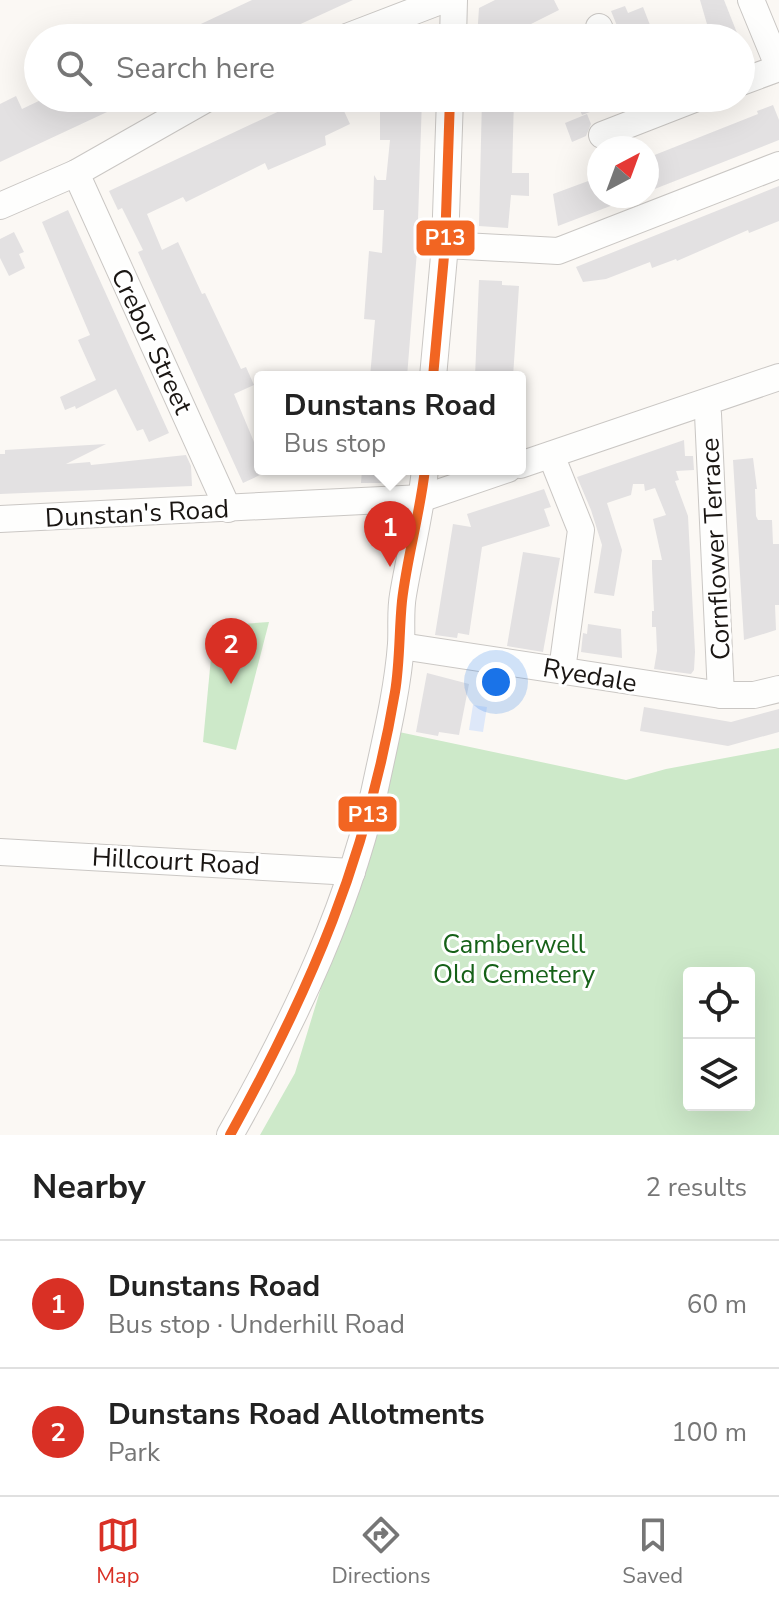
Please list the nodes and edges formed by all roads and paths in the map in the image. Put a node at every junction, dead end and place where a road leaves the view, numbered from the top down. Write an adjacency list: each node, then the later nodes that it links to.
1 (443, 0): 4 (street)
2 (454, 0): 5 (street)
3 (751, 0): 6 (street)
4 (380, 24)
5 (453, 24)
6 (779, 68): 7 (street)
7 (755, 77)
8 (183, 112): 13 (street)
9 (450, 112): 15 (street)
10 (631, 112): 11 (street)
11 (602, 135)
12 (779, 165): 15 (street)
13 (76, 173): 14 (street); 24 (street, Crebor Street)
14 (0, 206)
15 (445, 245): 16 (street)
16 (434, 371)
17 (779, 377): 18 (street)
18 (705, 403): 19 (street); 29 (street, Cornflower Terrace)
19 (551, 455): 20 (street); 27 (street)
20 (526, 463)
21 (425, 475): 23 (street)
22 (490, 475): 23 (street, Dunstan's Road)
23 (423, 498): 24 (street, Dunstan's Road); 26 (street)
24 (228, 509): 25 (street, Dunstan's Road)
25 (0, 519)
26 (401, 646): 27 (street, Ryedale); 31 (street)
27 (562, 670): 29 (street, Ryedale)
28 (779, 689): 29 (street, Ryedale)
29 (721, 695)
30 (0, 852): 31 (street, Hillcourt Road)
31 (352, 872): 32 (street)
32 (230, 1135)

